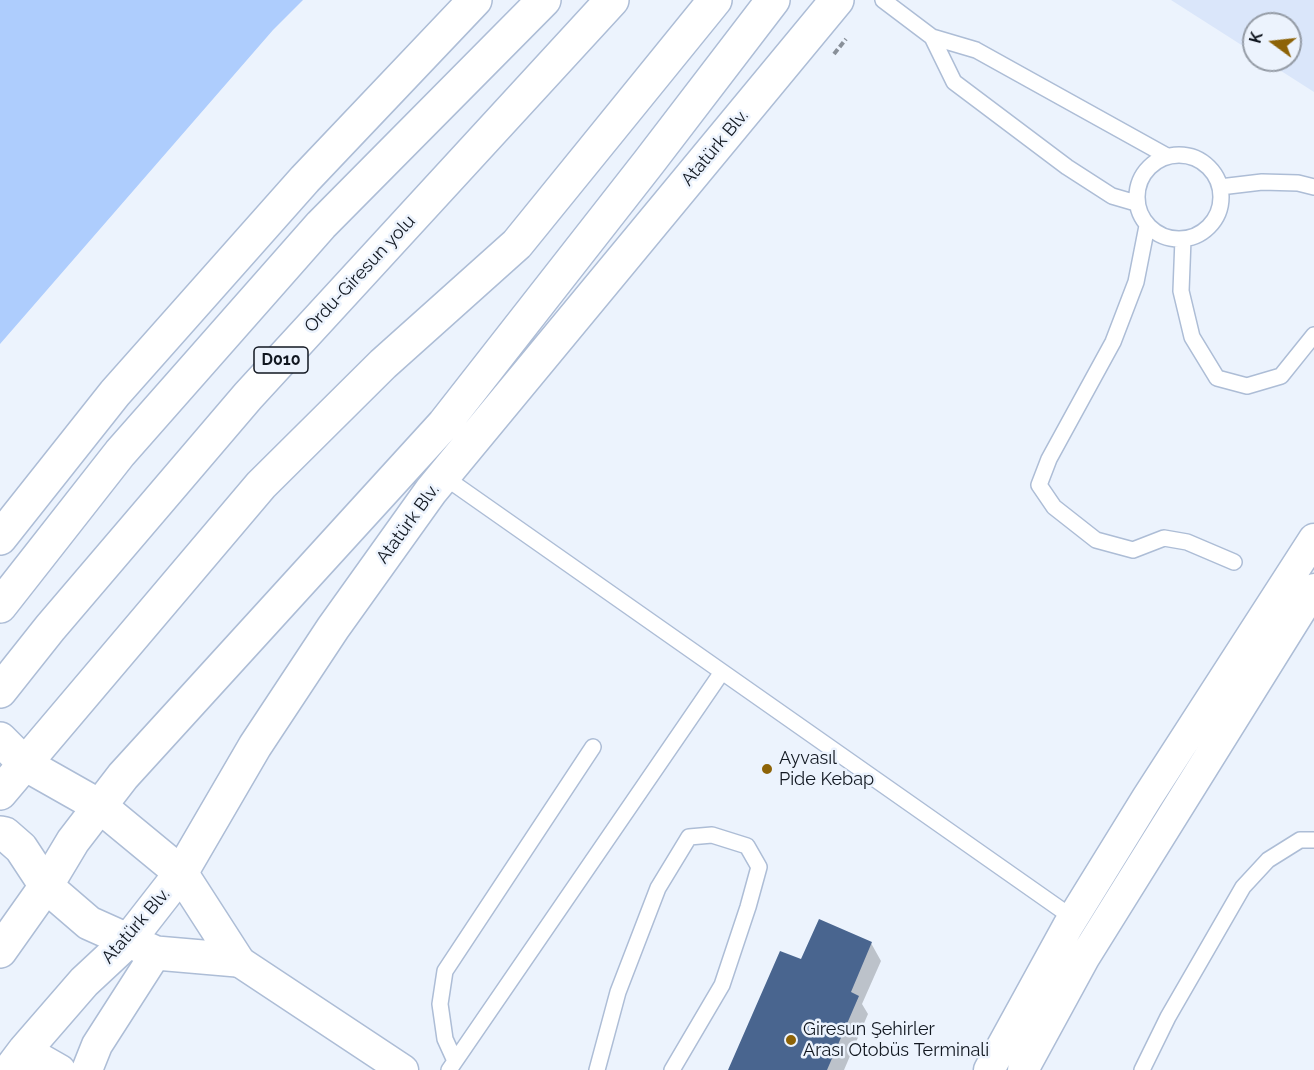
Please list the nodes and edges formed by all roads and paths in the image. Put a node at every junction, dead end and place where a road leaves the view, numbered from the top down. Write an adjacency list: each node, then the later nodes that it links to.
1 (475, 0): 17 (main road)
2 (612, 0): 23 (main road, Ordu-Giresun yolu / D010)
3 (715, 0): 26 (main road)
4 (773, 0): 28 (main road, Atatürk Blv.)
5 (837, 0): 16 (main road, Atatürk Blv.)
6 (883, 0): 8 (lane)
7 (540, 4): 21 (main road)
8 (932, 37): 9 (lane); 12 (lane)
9 (1167, 156): 10 (lane); 12 (lane)
10 (1220, 187): 11 (lane); 14 (lane)
11 (1314, 187)
12 (1136, 203): 13 (lane)
13 (1147, 226): 14 (lane); 19 (lane)
14 (1183, 239): 15 (lane)
15 (1314, 335)
16 (443, 476): 22 (lane); 31 (main road, Atatürk Blv.)
17 (0, 538)
18 (1314, 539): 33 (street)
19 (1234, 562)
20 (1314, 589): 45 (street)
21 (0, 606)
22 (722, 672): 33 (lane); 38 (lane)
23 (0, 691)
24 (0, 740): 26 (main road)
25 (593, 747): 38 (lane)
26 (25, 764): 27 (main road); 28 (main road)
27 (0, 793)
28 (101, 807): 31 (main road); 32 (main road, Atatürk Blv.)
29 (0, 833): 32 (main road)
30 (1314, 840): 46 (lane)
31 (181, 873): 34 (main road, Atatürk Blv.); 36 (main road)
32 (46, 886): 34 (main road); 35 (main road, Atatürk Blv.)
33 (1073, 918): 44 (street)
34 (142, 947): 36 (main road); 37 (main road, Atatürk Blv.); 40 (street)
35 (0, 951)
36 (237, 960): 41 (street)
37 (17, 1060): 39 (street)
38 (452, 1065)
39 (60, 1070)
40 (87, 1070)
41 (403, 1070)
42 (597, 1070): 43 (lane)
43 (672, 1070)
44 (989, 1070)
45 (1023, 1070)
46 (1142, 1070)

